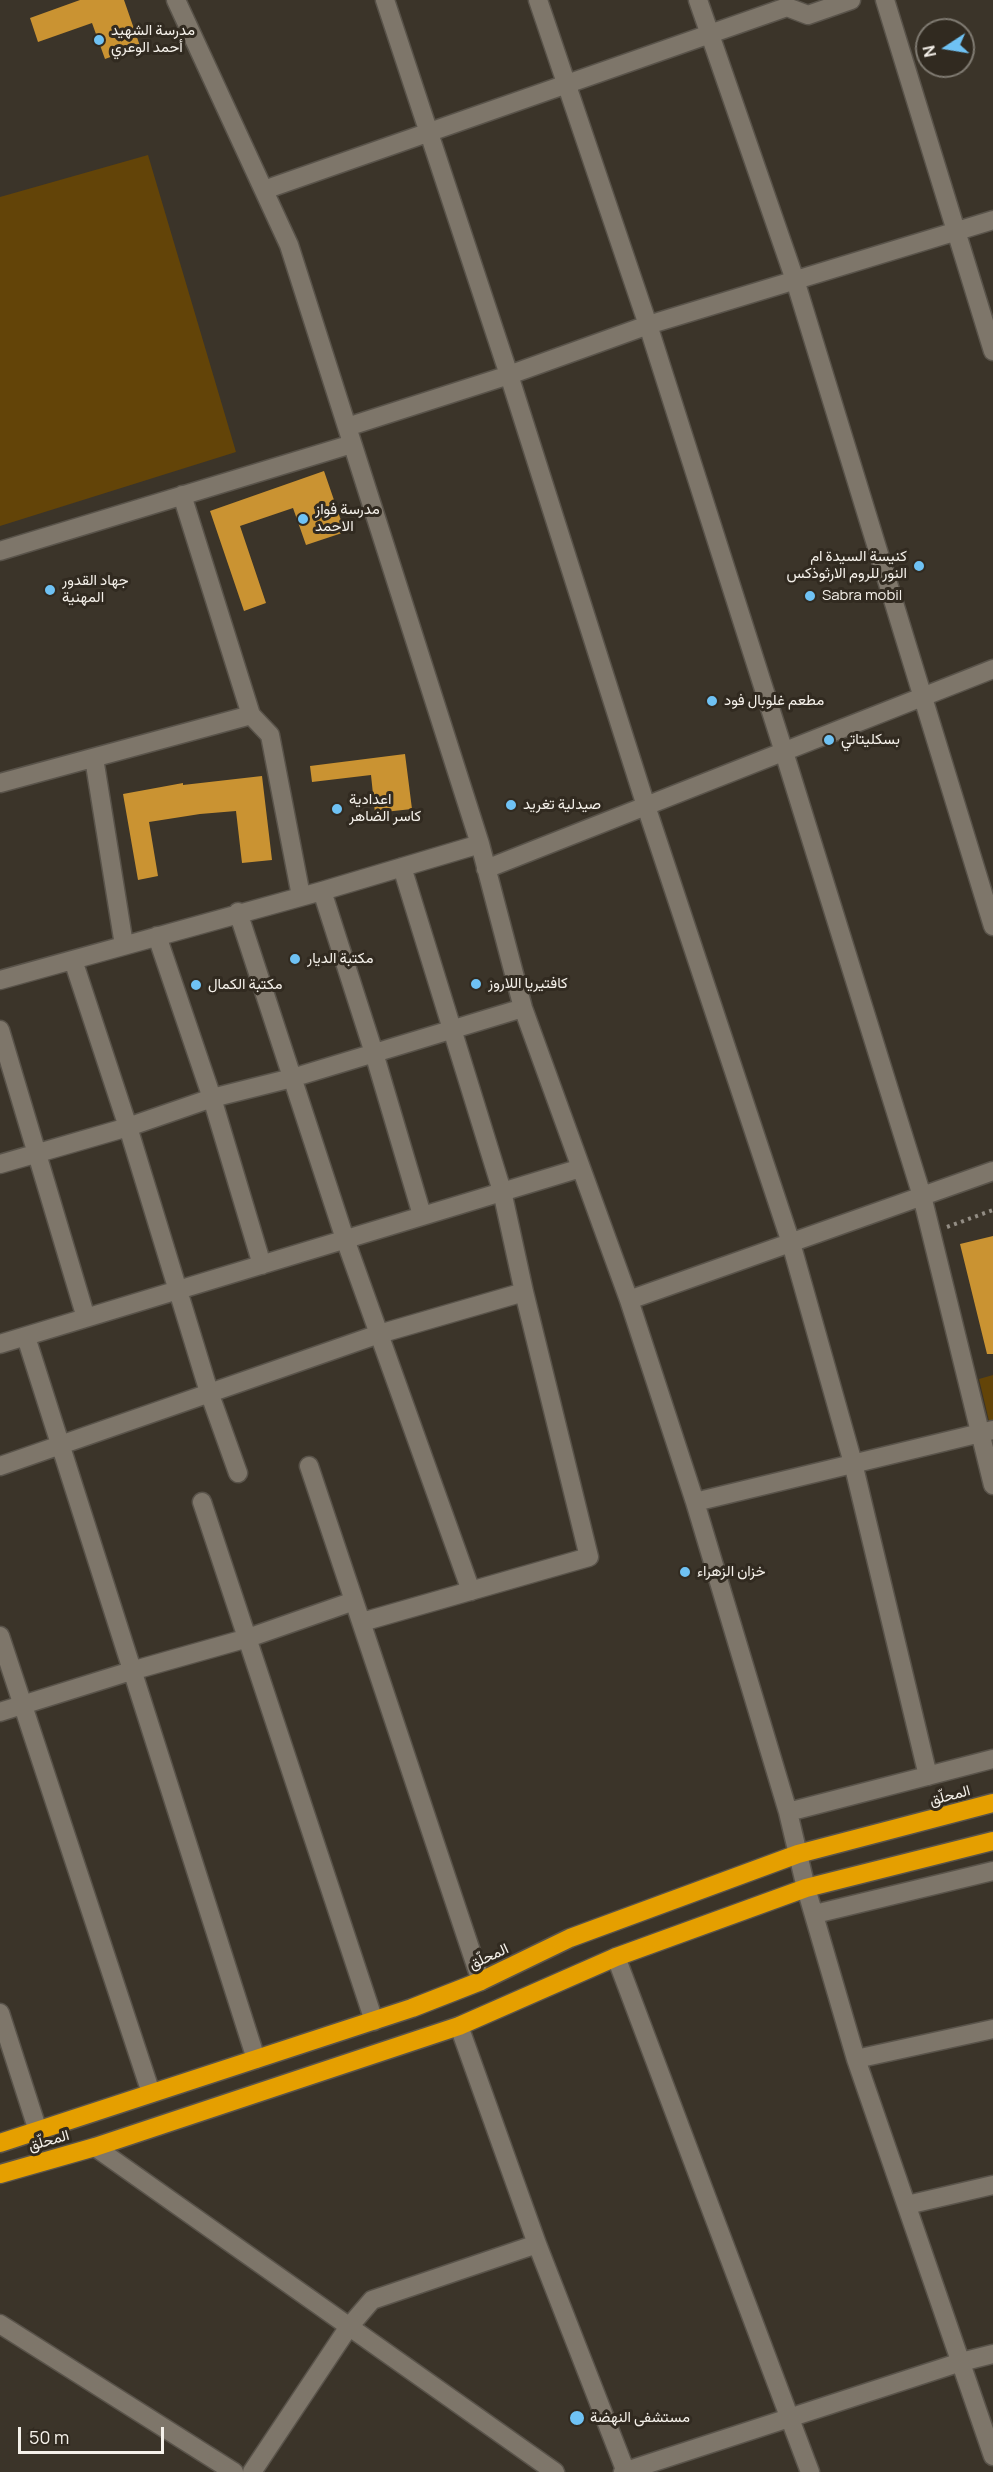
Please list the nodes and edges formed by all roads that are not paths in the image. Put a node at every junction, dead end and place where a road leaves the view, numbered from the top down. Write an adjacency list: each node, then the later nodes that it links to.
1 (176, 0): 10 (street)
2 (385, 0): 9 (street)
3 (538, 0): 8 (street)
4 (698, 0): 7 (street)
5 (851, 0): 7 (street)
6 (885, 0): 12 (street)
7 (709, 35): 8 (street); 13 (street)
8 (566, 85): 9 (street); 14 (street)
9 (429, 133): 10 (street); 16 (street)
10 (264, 190): 17 (street)
11 (993, 220): 12 (street)
12 (956, 231): 13 (street); 15 (street)
13 (795, 280): 14 (street); 21 (street)
14 (648, 325): 16 (street); 23 (street)
15 (993, 351)
16 (509, 375): 17 (street); 26 (street)
17 (350, 435): 18 (street); 27 (street)
18 (182, 495): 19 (street); 22 (street)
19 (0, 551)
20 (993, 669): 21 (street)
21 (922, 698): 23 (street); 33 (street)
22 (252, 715): 24 (street); 31 (street)
23 (784, 752): 26 (street); 50 (street)
24 (94, 758): 25 (street); 35 (street)
25 (0, 783)
26 (646, 806): 29 (street); 53 (street)
27 (480, 844): 28 (street); 29 (street)
28 (402, 867): 30 (street); 40 (street)
29 (486, 869): 38 (street)
30 (322, 891): 31 (street); 41 (street)
31 (301, 896): 32 (street)
32 (238, 912): 34 (street); 42 (street)
33 (993, 926)
34 (157, 936): 35 (street); 43 (street)
35 (124, 945): 36 (street)
36 (73, 960): 37 (street); 44 (street)
37 (1, 977)
38 (523, 1008): 40 (street); 47 (street)
39 (0, 1030): 45 (street)
40 (453, 1030): 41 (street); 49 (street)
41 (374, 1053): 42 (street); 51 (street)
42 (292, 1078): 43 (street); 52 (street)
43 (213, 1098): 44 (street); 54 (street)
44 (128, 1126): 45 (street); 55 (street)
45 (37, 1153): 46 (street); 58 (street)
46 (0, 1164)
47 (581, 1168): 49 (street); 57 (street)
48 (993, 1171): 50 (street)
49 (502, 1191): 51 (street); 56 (street)
50 (922, 1196): 53 (street); 63 (street)
51 (422, 1215): 52 (street)
52 (345, 1239): 54 (street); 59 (street)
53 (791, 1243): 57 (street); 65 (street)
54 (262, 1264): 55 (street)
55 (177, 1291): 58 (street); 62 (street)
56 (524, 1292): 59 (street); 72 (street)
57 (629, 1300): 71 (street)
58 (86, 1318): 60 (street)
59 (380, 1335): 62 (street); 72 (street)
60 (26, 1337): 61 (street); 64 (street)
61 (0, 1344)
62 (209, 1392): 64 (street); 68 (street)
63 (987, 1431): 65 (street); 69 (street)
64 (59, 1447): 66 (street); 77 (street)
65 (853, 1463): 71 (street); 81 (street)
66 (0, 1466)
67 (309, 1466): 73 (street)
68 (238, 1473)
69 (993, 1485)
70 (202, 1502): 76 (street)
71 (695, 1502): 83 (street)
72 (471, 1591): 74 (street)
73 (354, 1601): 74 (street); 76 (street)
74 (362, 1622): 90 (street)
75 (0, 1636): 78 (street)
76 (248, 1638): 77 (street); 92 (street)
77 (131, 1671): 78 (street); 95 (street)
78 (24, 1705): 79 (street); 97 (street)
79 (0, 1712)
80 (993, 1759): 81 (street)
81 (928, 1776): 83 (street)
82 (993, 1803): 85 (highway, المحلّق)
83 (788, 1812): 85 (street)
84 (993, 1841): 87 (highway, المحلّق)
85 (798, 1854): 87 (street); 90 (highway, المحلّق)
86 (993, 1871): 88 (street)
87 (806, 1888): 88 (street); 89 (highway, المحلّق)
88 (815, 1914): 96 (street)
89 (616, 1957): 93 (highway, المحلّق); 109 (street)
90 (481, 1981): 92 (highway, المحلّق)
91 (0, 2013): 98 (street)
92 (374, 2021): 95 (highway, المحلّق)
93 (459, 2026): 100 (highway, المحلّق); 104 (street)
94 (993, 2029): 96 (street)
95 (256, 2059): 97 (highway, المحلّق)
96 (856, 2059): 103 (street)
97 (151, 2093): 98 (highway, المحلّق)
98 (38, 2131): 99 (highway, المحلّق)
99 (0, 2143)
100 (95, 2147): 101 (highway, المحلّق); 106 (street)
101 (0, 2174)
102 (993, 2185): 103 (street)
103 (907, 2205): 108 (street)
104 (537, 2244): 106 (street); 114 (street)
105 (0, 2324): 111 (street)
106 (348, 2328): 112 (street); 113 (street)
107 (993, 2354): 108 (street)
108 (961, 2362): 109 (street); 110 (street)
109 (790, 2417): 114 (street); 115 (street)
110 (993, 2456)
111 (234, 2472)
112 (252, 2472)
113 (555, 2472)
114 (625, 2472)
115 (810, 2472)

